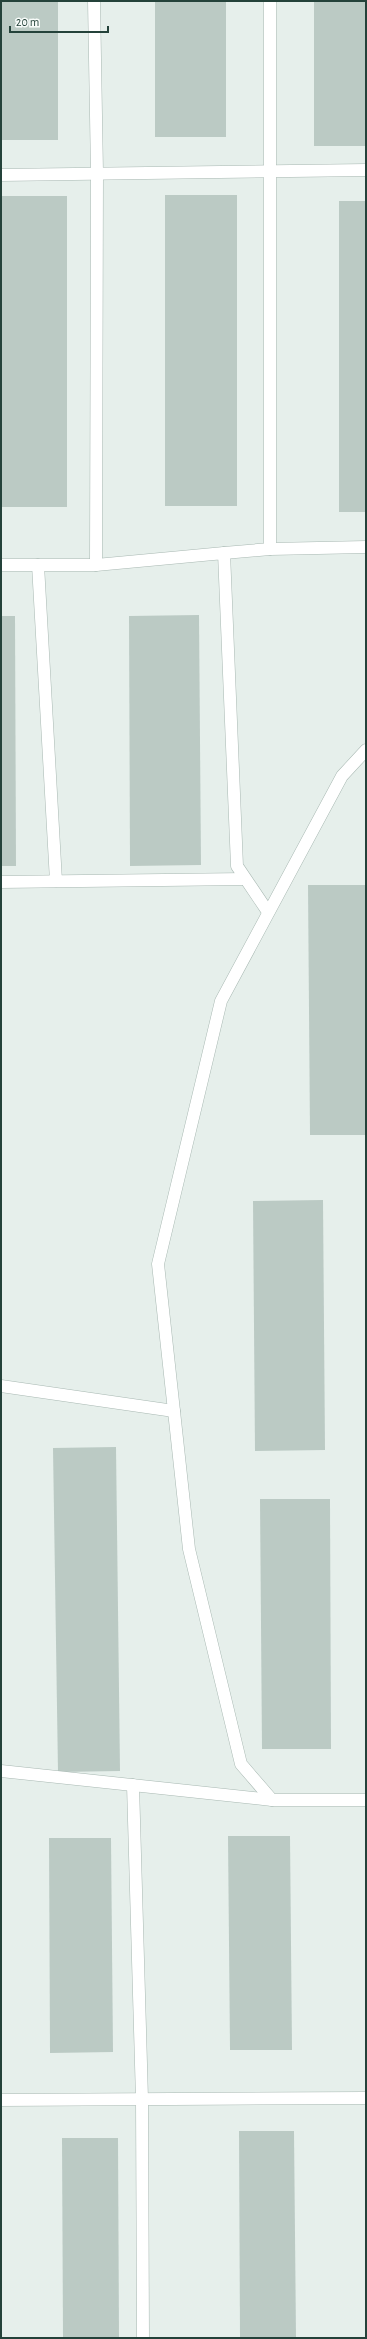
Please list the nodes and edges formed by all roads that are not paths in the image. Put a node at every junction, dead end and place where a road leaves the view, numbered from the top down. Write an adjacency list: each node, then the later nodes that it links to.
1 (94, 1): 5 (lane)
2 (270, 1): 4 (lane)
3 (366, 170): 4 (lane)
4 (269, 171): 5 (lane); 8 (lane)
5 (97, 173): 6 (lane); 12 (lane)
6 (1, 174)
7 (366, 547): 8 (lane)
8 (270, 549): 9 (lane)
9 (224, 553): 12 (lane); 14 (lane)
10 (1, 565): 11 (lane)
11 (38, 565): 12 (lane); 15 (lane)
12 (96, 565)
13 (366, 750): 17 (lane)
14 (245, 880): 15 (lane); 17 (lane)
15 (56, 881): 16 (lane)
16 (1, 882)
17 (268, 912): 19 (lane)
18 (1, 1386): 19 (lane)
19 (174, 1411): 22 (lane)
20 (1, 1772): 21 (lane)
21 (133, 1785): 22 (lane); 25 (lane)
22 (272, 1800): 23 (lane)
23 (366, 1800)
24 (366, 2098): 25 (lane)
25 (142, 2099): 26 (lane); 27 (lane)
26 (1, 2100)
27 (143, 2338)

